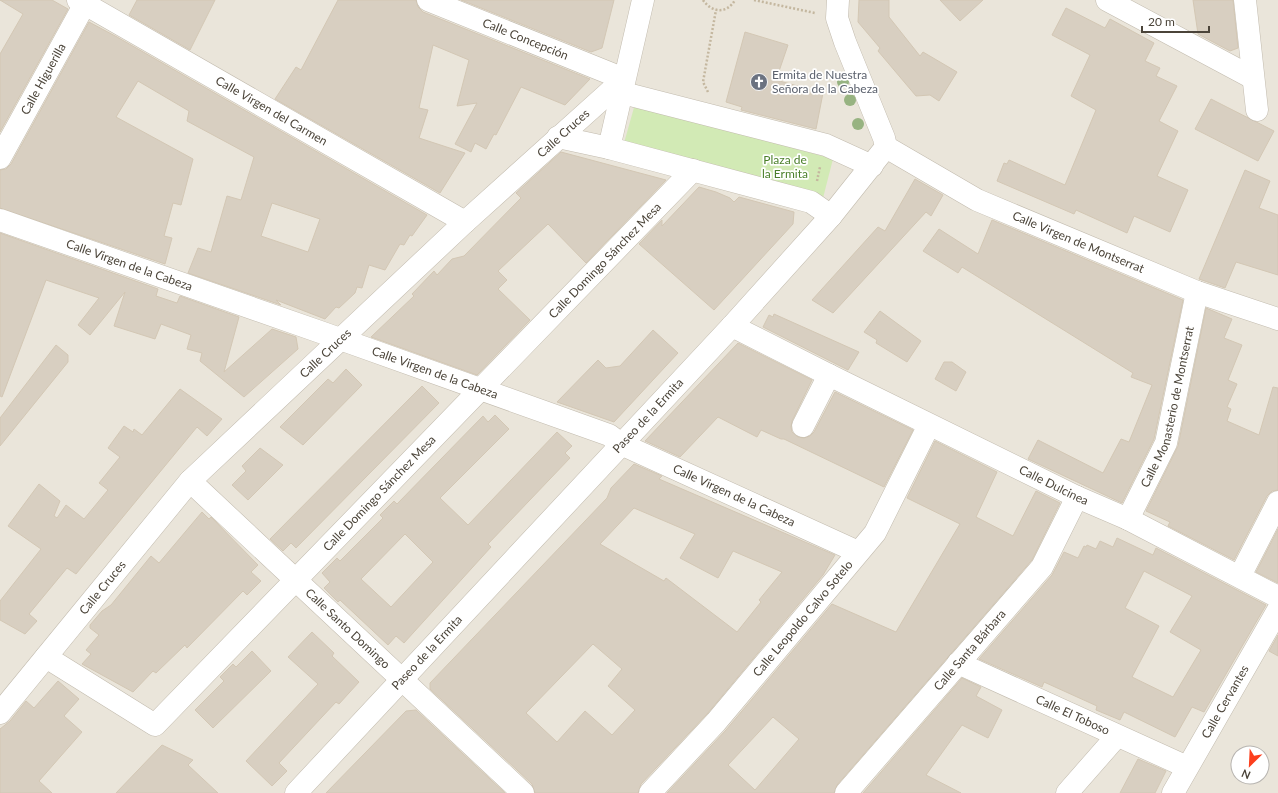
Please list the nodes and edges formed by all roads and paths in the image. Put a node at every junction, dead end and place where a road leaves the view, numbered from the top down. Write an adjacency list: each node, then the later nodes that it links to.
1 (428, 0): 12 (street, Calle Concepción)
2 (643, 0): 12 (street)
3 (703, 0): 10 (path)
4 (735, 0): 10 (path)
5 (754, 0): 9 (path)
6 (1107, 0): 11 (street)
7 (1245, 0): 11 (street)
8 (83, 1): 19 (street, Calle Higuerilla); 25 (street, Calle Virgen del Carmen)
9 (837, 9): 17 (street)
10 (716, 10): 14 (path)
11 (1253, 78): 13 (street)
12 (623, 86): 14 (street); 15 (street, Calle Cruces); 18 (street)
13 (1257, 110)
14 (704, 114): 16 (street)
15 (558, 137): 18 (street); 25 (street, Calle Cruces)
16 (826, 145): 20 (street); 22 (path)
17 (886, 147): 20 (street, Paseo de la Ermita); 26 (street, Calle Virgen de Montserrat)
18 (609, 148): 21 (street)
19 (0, 158)
20 (872, 166): 23 (street, Paseo de la Ermita)
21 (693, 170): 22 (street); 31 (street, Calle Domingo Sánchez Mesa)
22 (811, 202): 23 (street)
23 (832, 216): 28 (street, Paseo de la Ermita)
24 (0, 220): 29 (street, Calle Virgen de la Cabeza)
25 (465, 222): 29 (street, Calle Cruces)
26 (1197, 292): 27 (street, Calle Virgen de Montserrat); 38 (street, Calle Monasterio de Montserrat)
27 (1278, 319)
28 (732, 326): 30 (street, Calle Dulcinea); 34 (street, Paseo de la Ermita)
29 (340, 339): 31 (street, Calle Virgen de la Cabeza); 35 (street, Calle Cruces)
30 (829, 375): 32 (street, Calle Dulcinea); 33 (street)
31 (481, 390): 34 (street, Calle Virgen de la Cabeza); 41 (street, Calle Domingo Sánchez Mesa)
32 (929, 425): 36 (street, Calle Dulcinea); 39 (street, Calle Leopoldo Calvo Sotelo)
33 (803, 426)
34 (621, 444): 39 (street, Calle Virgen de la Cabeza); 46 (street, Paseo de la Ermita)
35 (190, 481): 41 (street, Calle Santo Domingo); 44 (street, Calle Cruces)
36 (1077, 497): 38 (street, Calle Dulcinea); 45 (street, Calle Santa Bárbara)
37 (1278, 502): 40 (street)
38 (1128, 519): 40 (street, Calle Dulcinea)
39 (858, 552): 52 (street, Calle Leopoldo Calvo Sotelo)
40 (1240, 576): 42 (street, Calle Dulcinea)
41 (295, 579): 44 (street, Calle Domingo Sánchez Mesa); 46 (street, Calle Santo Domingo)
42 (1278, 597)
43 (1278, 610): 49 (street, Calle Cervantes)
44 (46, 657): 47 (street, Calle Cruces)
45 (958, 663): 48 (street, Calle El Toboso); 53 (street, Calle Santa Bárbara)
46 (402, 679): 50 (street, Paseo de la Ermita); 51 (street, Calle Santo Domingo)
47 (0, 713)
48 (1117, 736): 49 (street, Calle El Toboso); 54 (street)
49 (1187, 767): 55 (street, Calle Cervantes)
50 (296, 793)
51 (523, 793)
52 (650, 793)
53 (846, 793)
54 (1067, 793)
55 (1173, 793)

